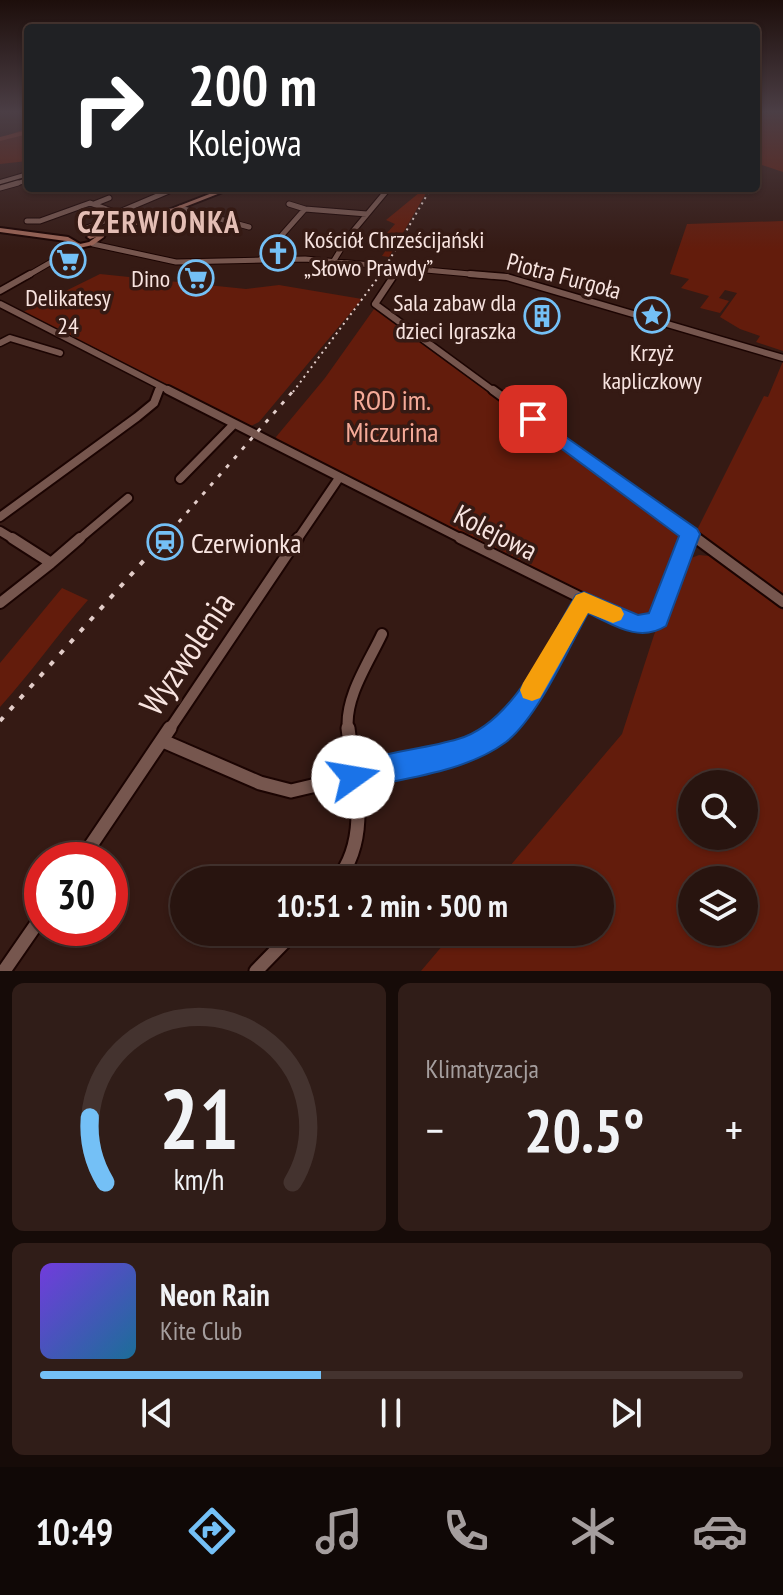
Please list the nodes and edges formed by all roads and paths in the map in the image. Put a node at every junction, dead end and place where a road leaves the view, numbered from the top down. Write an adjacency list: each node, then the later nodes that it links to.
1 (24, 178): 3 (street)
2 (24, 179): 3 (street)
3 (0, 185)
4 (166, 192): 15 (street)
5 (220, 192): 11 (main road)
6 (386, 192): 14 (street)
7 (109, 198): 10 (street)
8 (79, 199): 10 (street)
9 (289, 204): 12 (street)
10 (95, 205): 15 (street); 16 (street)
11 (180, 208): 13 (main road); 17 (street)
12 (305, 209): 14 (street); 21 (street)
13 (171, 211): 15 (street); 20 (main road)
14 (367, 214): 22 (street)
15 (116, 215): 18 (street)
16 (27, 221)
17 (249, 227)
18 (87, 228)
19 (0, 230): 20 (main road, Piotra Furgoła)
20 (85, 241): 21 (street, Piotra Furgoła); 24 (street)
21 (260, 260): 22 (street, Piotra Furgoła)
22 (333, 262): 23 (street, Piotra Furgoła)
23 (399, 268): 28 (street, Piotra Furgoła); 36 (street)
24 (0, 290)
25 (0, 304): 29 (street, Kolejowa)
26 (0, 343): 27 (street)
27 (60, 353)
28 (783, 358)
29 (160, 387): 30 (street, Kolejowa); 34 (street)
30 (234, 424): 31 (street, Kolejowa); 32 (street)
31 (339, 478): 38 (street, Kolejowa); 42 (street, Wyzwolenia)
32 (180, 479)
33 (128, 498): 37 (street)
34 (0, 517)
35 (0, 531): 37 (street)
36 (690, 534): 38 (street, Kolejowa); 39 (street)
37 (51, 563): 40 (street)
38 (584, 601): 43 (street)
39 (783, 602)
40 (0, 603)
41 (382, 634): 43 (street)
42 (163, 741): 43 (street); 44 (street, Wyzwolenia)
43 (353, 777): 45 (street)
44 (93, 842)
45 (348, 866)
46 (24, 942): 48 (street)
47 (280, 946): 49 (street)
48 (4, 971)
49 (256, 971)

